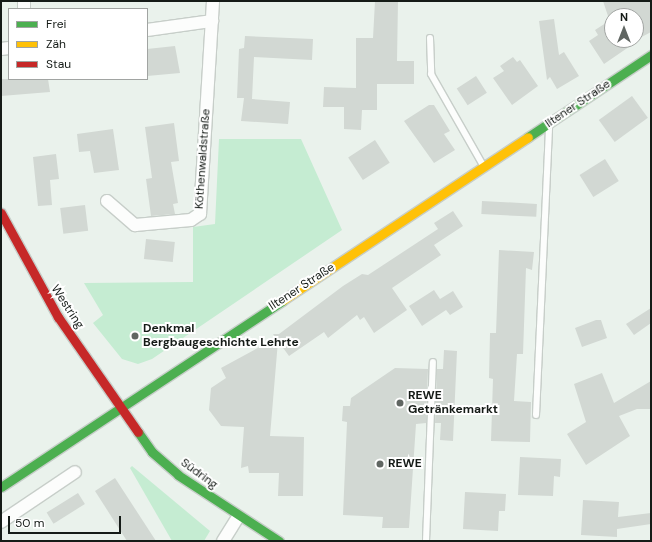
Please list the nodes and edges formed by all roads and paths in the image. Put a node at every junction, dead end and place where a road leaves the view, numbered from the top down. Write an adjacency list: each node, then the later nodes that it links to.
1 (213, 1): 2 (street, Köthenwaldstraße)
2 (212, 21): 3 (street); 8 (street, Köthenwaldstraße)
3 (148, 30)
4 (430, 38): 7 (lane)
5 (651, 55): 6 (street, Iltener Straße)
6 (549, 123): 7 (street, Iltener Straße); 12 (lane)
7 (484, 167): 11 (street, Iltener Straße)
8 (106, 200)
9 (1, 213): 11 (street, Westring)
10 (433, 362): 19 (lane)
11 (122, 408): 14 (street, Iltener Straße); 15 (street, Südring)
12 (536, 415)
13 (75, 472): 16 (street)
14 (1, 487)
15 (238, 517): 17 (street); 18 (street, Südring)
16 (1, 522)
17 (223, 541)
18 (279, 541)
19 (426, 541)

